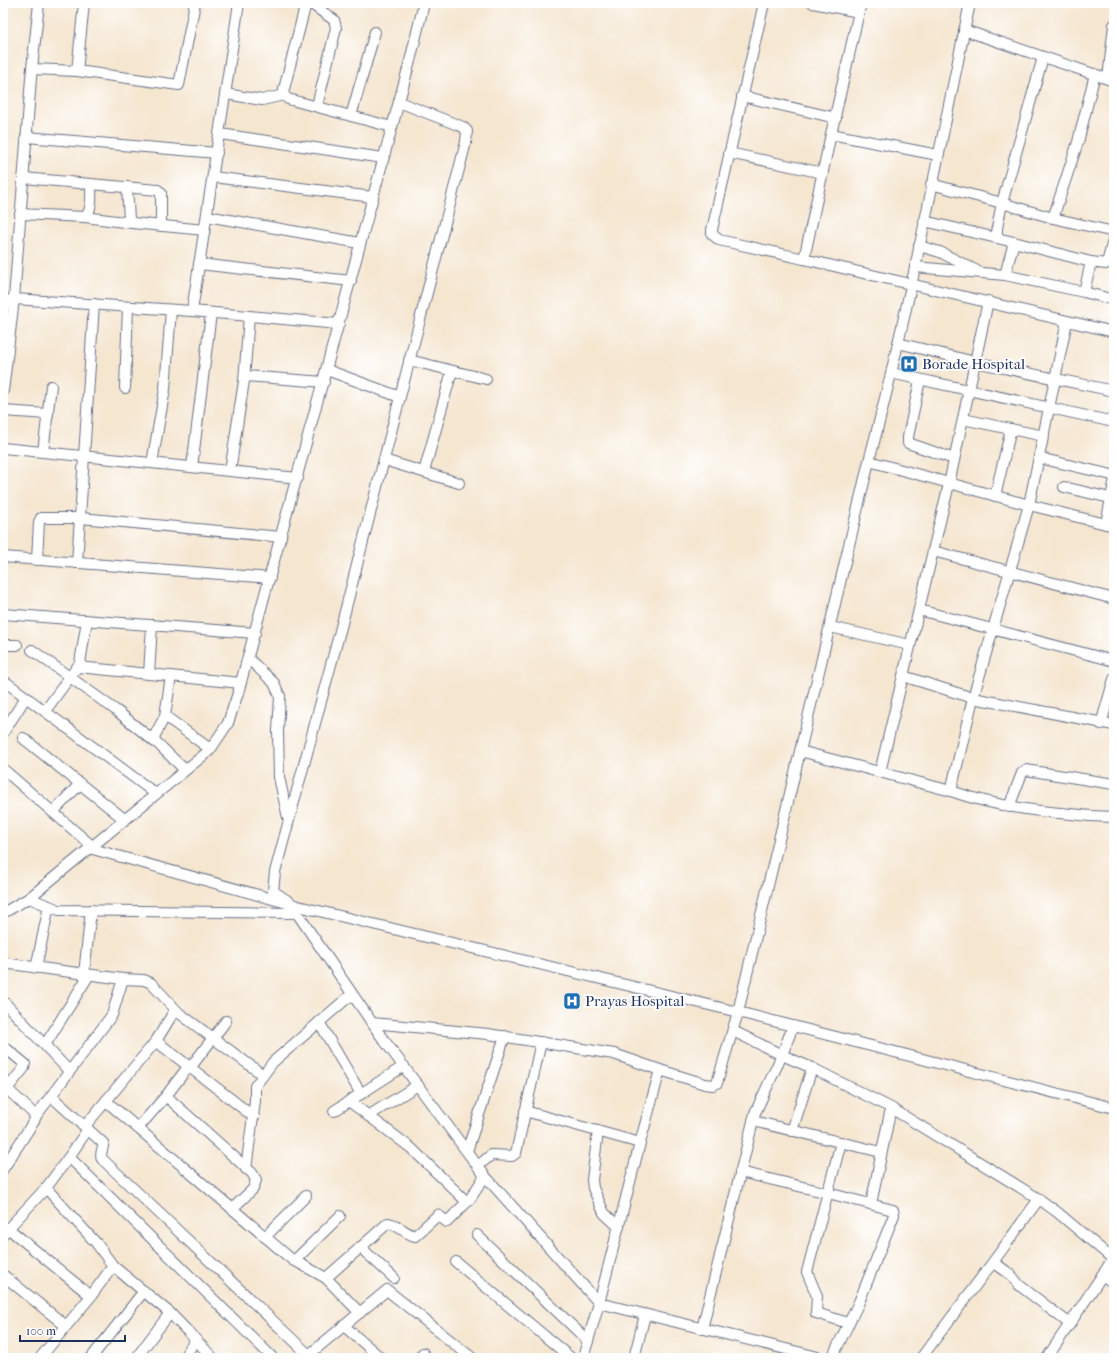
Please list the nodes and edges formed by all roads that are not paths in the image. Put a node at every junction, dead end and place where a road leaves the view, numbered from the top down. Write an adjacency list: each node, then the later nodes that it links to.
1 (39, 3): 16 (street)
2 (84, 3): 17 (street)
3 (195, 3): 17 (street)
4 (239, 3): 20 (street)
5 (306, 3): 21 (street)
6 (310, 3): 24 (street)
7 (424, 3): 23 (street)
8 (764, 3): 22 (street)
9 (813, 3): 11 (street)
10 (970, 3): 13 (street)
11 (860, 8): 26 (street)
12 (1114, 26): 19 (street)
13 (964, 30): 15 (street); 33 (street)
14 (375, 32): 25 (street)
15 (1043, 57): 18 (street); 42 (street)
16 (32, 69): 17 (street); 30 (street)
17 (77, 71)
18 (1095, 74): 19 (street); 46 (street)
19 (1111, 80)
20 (226, 94): 21 (street); 28 (street)
21 (284, 95): 24 (street)
22 (742, 96): 26 (street); 31 (street)
23 (399, 102): 27 (street); 80 (street)
24 (317, 106): 25 (street)
25 (351, 116): 27 (street)
26 (836, 118): 29 (street)
27 (392, 127): 34 (street)
28 (220, 134): 32 (street); 34 (street)
29 (831, 134): 33 (street); 35 (street)
30 (26, 137): 32 (street); 37 (street)
31 (729, 152): 35 (street); 57 (street)
32 (217, 153): 36 (street)
33 (938, 155): 39 (street)
34 (383, 158): 41 (street)
35 (823, 173): 57 (street)
36 (213, 177): 41 (street); 44 (street)
37 (23, 178): 38 (street); 43 (street)
38 (91, 184): 40 (street); 45 (street)
39 (932, 184): 42 (street); 47 (street)
40 (127, 187): 48 (street); 49 (street)
41 (372, 197): 55 (street)
42 (1002, 203): 46 (street); 53 (street)
43 (20, 214): 45 (street); 66 (street)
44 (207, 216): 50 (street); 55 (street)
45 (85, 217): 48 (street)
46 (1053, 218): 51 (street)
47 (924, 221): 53 (street); 56 (street)
48 (132, 223): 49 (street)
49 (161, 226): 50 (street)
50 (205, 230): 59 (street)
51 (1114, 232)
52 (1114, 237): 58 (street)
53 (997, 238): 54 (street)
54 (1014, 242): 58 (street); 62 (street)
55 (360, 243): 63 (street)
56 (919, 246): 60 (street); 61 (street)
57 (804, 259): 64 (street)
58 (1092, 262): 65 (street)
59 (199, 264): 63 (street); 73 (street)
60 (915, 267): 61 (street); 64 (street)
61 (980, 273): 62 (street)
62 (1005, 275): 65 (street)
63 (350, 281): 77 (street)
64 (910, 284): 68 (street); 79 (street)
65 (1084, 292): 67 (street)
66 (14, 299): 69 (street); 70 (street); 93 (street)
67 (1114, 300)
68 (988, 301): 76 (street); 81 (street)
69 (3, 302)
70 (94, 304): 71 (street); 105 (street)
71 (128, 307): 72 (street); 91 (street)
72 (171, 310): 73 (street); 110 (street)
73 (192, 311): 74 (street)
74 (211, 313): 75 (street); 111 (street)
75 (249, 316): 77 (street); 85 (street)
76 (1067, 321): 78 (street); 86 (street)
77 (339, 324): 82 (street)
78 (1114, 332)
79 (898, 343): 81 (street); 84 (street)
80 (409, 360): 83 (street); 95 (street)
81 (975, 362): 86 (street); 92 (street)
82 (327, 370): 89 (street); 95 (street)
83 (452, 371): 87 (street); 113 (street)
84 (892, 373): 88 (street); 109 (street)
85 (245, 376): 89 (street); 112 (street)
86 (1056, 378): 94 (street); 96 (street)
87 (486, 379)
88 (920, 380): 92 (street); 106 (street)
89 (324, 382): 114 (street)
90 (51, 386): 98 (street)
91 (125, 388)
92 (969, 390): 96 (street); 99 (street)
93 (3, 391)
94 (1114, 391)
95 (400, 397): 108 (street)
96 (1050, 408): 100 (street); 102 (street)
97 (3, 411): 98 (street)
98 (48, 414): 104 (street)
99 (963, 419): 101 (street); 106 (street)
100 (1114, 422)
101 (1011, 429): 102 (street); 120 (street)
102 (1044, 436): 107 (street)
103 (3, 448): 104 (street)
104 (43, 452): 105 (street)
105 (85, 456): 110 (street); 123 (street)
106 (954, 458): 118 (street)
107 (1039, 458): 115 (street); 122 (street)
108 (384, 460): 113 (street); 176 (street)
109 (869, 461): 118 (street); 137 (street)
110 (152, 463): 111 (street)
111 (192, 467): 112 (street)
112 (230, 471): 114 (street)
113 (424, 472): 116 (street)
114 (298, 478): 125 (street)
115 (1114, 478)
116 (459, 483)
117 (1114, 483): 121 (street)
118 (949, 484): 120 (street); 126 (street)
119 (1064, 487): 121 (street)
120 (995, 496): 122 (street)
121 (1113, 499): 124 (street)
122 (1029, 505): 124 (street); 130 (street)
123 (80, 518): 125 (street); 128 (street); 129 (street)
124 (1110, 525)
125 (281, 537): 131 (street)
126 (932, 551): 130 (street); 133 (street)
127 (3, 557): 128 (street)
128 (37, 560): 129 (street)
129 (77, 563): 131 (street)
130 (1010, 572): 132 (street); 138 (street)
131 (270, 578): 139 (street)
132 (1114, 599)
133 (919, 610): 138 (street); 140 (street)
134 (3, 614): 135 (street)
135 (87, 620): 136 (street); 146 (street)
136 (152, 625): 139 (street); 147 (street)
137 (830, 626): 140 (street); 164 (street)
138 (993, 630): 145 (street); 155 (street)
139 (254, 633): 144 (street)
140 (910, 644): 149 (street)
141 (3, 645): 142 (street)
142 (17, 645)
143 (32, 650): 150 (street)
144 (248, 658): 153 (street); 176 (street)
145 (1114, 661)
146 (78, 667): 147 (street); 150 (street)
147 (149, 674): 148 (street)
148 (171, 676): 153 (street); 157 (street)
149 (903, 676): 155 (street); 167 (street)
150 (71, 678): 156 (street); 162 (street)
151 (1114, 679): 158 (street)
152 (3, 680): 154 (street)
153 (241, 683): 163 (street)
154 (26, 697): 156 (street); 160 (street)
155 (973, 698): 158 (street); 170 (street)
156 (46, 711): 171 (street)
157 (165, 716): 162 (street); 163 (street)
158 (1101, 724): 159 (street)
159 (1114, 726)
160 (3, 733)
161 (23, 738): 168 (street)
162 (155, 742): 166 (street)
163 (210, 749): 166 (street)
164 (800, 751): 167 (street); 190 (street)
165 (3, 769): 173 (street)
166 (185, 770): 171 (street)
167 (880, 772): 170 (street)
168 (80, 784): 173 (street); 175 (street)
169 (1114, 784): 172 (street)
170 (951, 791): 172 (street)
171 (156, 794): 175 (street)
172 (1009, 807): 174 (street)
173 (53, 812): 177 (street)
174 (1114, 817)
175 (124, 819): 177 (street)
176 (289, 821): 180 (street)
177 (90, 847): 178 (street); 180 (street)
178 (29, 898): 179 (street); 182 (street)
179 (48, 906): 181 (street); 184 (street)
180 (296, 909): 181 (street); 187 (street); 190 (street)
181 (90, 910): 185 (street)
182 (3, 913)
183 (3, 963): 184 (street)
184 (36, 968): 185 (street)
185 (86, 974): 186 (street); 200 (street)
186 (123, 979): 189 (street); 207 (street)
187 (352, 994): 192 (street); 193 (street)
188 (3, 1001): 200 (street)
189 (175, 1010): 197 (street); 198 (street)
190 (738, 1012): 194 (street); 195 (street)
191 (226, 1021): 197 (street)
192 (319, 1022): 208 (street); 211 (street)
193 (372, 1023): 196 (street); 203 (street)
194 (793, 1026): 202 (street); 217 (street)
195 (734, 1031): 202 (street); 206 (street)
196 (505, 1036): 199 (street); 231 (street)
197 (213, 1038): 204 (street); 208 (street)
198 (156, 1041): 204 (street); 214 (street)
199 (541, 1042): 206 (street); 219 (street)
200 (45, 1045): 207 (street)
201 (3, 1046): 210 (street)
202 (782, 1055): 205 (street); 223 (street)
203 (404, 1066): 209 (street); 211 (street)
204 (189, 1067): 213 (street); 221 (street)
205 (812, 1068): 216 (street); 227 (street)
206 (660, 1070): 229 (street)
207 (70, 1071): 212 (street)
208 (263, 1075): 221 (street)
209 (418, 1085): 222 (street); 231 (street)
210 (5, 1087): 220 (street)
211 (361, 1094): 215 (street)
212 (51, 1096): 220 (street); 224 (street)
213 (166, 1096): 225 (street); 237 (street)
214 (106, 1101): 224 (street); 225 (street)
215 (349, 1101): 218 (street); 222 (street)
216 (890, 1108): 232 (street); 243 (street)
217 (1114, 1108)
218 (334, 1111)
219 (525, 1111): 226 (street); 235 (street)
220 (36, 1116): 233 (street)
221 (254, 1116): 237 (street)
222 (368, 1116): 244 (street)
223 (753, 1121): 227 (street); 238 (street)
224 (87, 1128): 234 (street); 276 (street)
225 (138, 1128): 246 (street)
226 (598, 1131): 229 (street); 248 (street)
227 (792, 1131): 228 (street)
228 (841, 1142): 232 (street); 241 (street)
229 (640, 1143): 248 (street)
230 (3, 1150): 233 (street)
231 (467, 1151): 235 (street)
232 (881, 1152): 245 (street)
233 (11, 1157): 236 (street)
234 (69, 1158): 240 (street); 283 (street)
235 (478, 1166): 239 (street)
236 (3, 1169)
237 (246, 1169): 246 (street)
238 (740, 1172): 241 (street); 273 (street)
239 (485, 1176): 244 (street); 265 (street)
240 (46, 1188): 249 (street); 257 (street)
241 (828, 1193): 245 (street); 269 (street)
242 (306, 1196): 251 (street)
243 (1039, 1199): 253 (street); 256 (street)
244 (467, 1202): 252 (street)
245 (871, 1204): 269 (street)
246 (232, 1209): 251 (street)
247 (340, 1216): 254 (street)
248 (619, 1227): 265 (street)
249 (6, 1231): 264 (street)
250 (477, 1235): 275 (street)
251 (265, 1237): 254 (street)
252 (360, 1247): 260 (street); 261 (street)
253 (1114, 1257): 259 (street)
254 (294, 1261): 260 (street)
255 (456, 1262): 285 (street)
256 (993, 1262): 270 (street); 290 (street)
257 (113, 1266): 263 (street); 264 (street)
258 (3, 1275): 271 (street)
259 (1102, 1275): 262 (street); 270 (street)
260 (326, 1278): 267 (street)
261 (394, 1278)
262 (1114, 1282)
263 (144, 1291): 266 (street); 279 (street)
264 (91, 1296): 271 (street)
265 (599, 1303): 268 (street); 275 (street)
266 (170, 1313): 274 (street); 280 (street)
267 (360, 1313): 272 (street); 284 (street)
268 (645, 1314): 273 (street); 287 (street)
269 (848, 1323): 289 (street)
270 (1070, 1324): 291 (street)
271 (66, 1326): 278 (street)
272 (344, 1326): 276 (street); 277 (street)
273 (702, 1329): 288 (street)
274 (196, 1340): 281 (street); 282 (street)
275 (588, 1341): 286 (street)
276 (307, 1356)
277 (375, 1356)
278 (40, 1358)
279 (91, 1358)
280 (136, 1358)
281 (183, 1358)
282 (213, 1358)
283 (273, 1358)
284 (472, 1358)
285 (572, 1358)
286 (583, 1358)
287 (634, 1358)
288 (822, 1358)
289 (832, 1358)
290 (921, 1358)
291 (1047, 1358)

